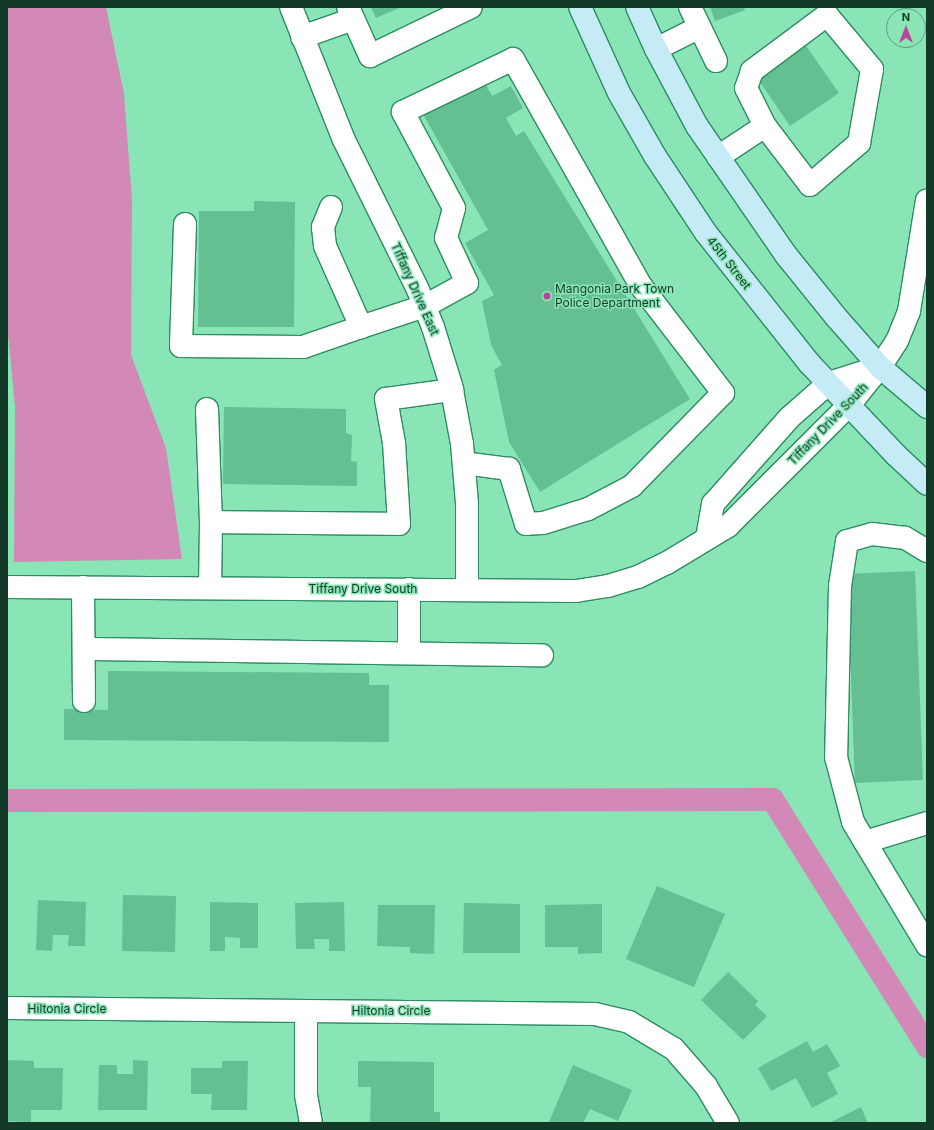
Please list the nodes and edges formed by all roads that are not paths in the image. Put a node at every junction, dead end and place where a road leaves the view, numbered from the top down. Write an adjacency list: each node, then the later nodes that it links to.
1 (291, 7): 8 (street, Tiffany Drive East)
2 (471, 7): 6 (street)
3 (580, 7): 19 (main road, 45th Street)
4 (637, 7): 9 (main road)
5 (690, 7): 7 (street)
6 (350, 13): 8 (street)
7 (700, 28): 9 (street); 10 (street)
8 (302, 37): 16 (street, Tiffany Drive East)
9 (656, 49): 12 (main road)
10 (716, 61)
11 (765, 126): 11 (street); 12 (street)
12 (718, 157): 18 (main road)
13 (927, 200): 18 (street)
14 (330, 207): 17 (street)
15 (185, 224): 17 (street)
16 (424, 306): 17 (street); 20 (street, Tiffany Drive East); 24 (street)
17 (361, 327)
18 (880, 367): 19 (street, Tiffany Drive South); 21 (street, Tiffany Drive South); 22 (main road)
19 (829, 383): 21 (main road, 45th Street); 27 (street, Tiffany Drive South)
20 (452, 390): 24 (street, Tiffany Drive East); 26 (street)
21 (850, 404): 25 (main road, 45th Street); 27 (street, Tiffany Drive South)
22 (927, 407)
23 (207, 409): 26 (street)
24 (464, 464): 33 (street, Tiffany Drive East)
25 (927, 484)
26 (211, 522): 31 (street)
27 (707, 538): 33 (street, Tiffany Drive South)
28 (927, 551): 39 (street)
29 (7, 587): 30 (street, Tiffany Drive South)
30 (83, 587): 31 (street, Tiffany Drive South); 34 (street)
31 (210, 588): 32 (street, Tiffany Drive South)
32 (409, 589): 33 (street, Tiffany Drive South); 35 (street)
33 (467, 590)
34 (85, 649): 35 (street); 37 (street)
35 (409, 654): 36 (street)
36 (542, 655)
37 (84, 702)
38 (927, 822): 39 (street)
39 (865, 842): 40 (street)
40 (927, 945)
41 (7, 1008): 42 (street, Hiltonia Circle)
42 (306, 1011): 43 (street); 44 (street, Hiltonia Circle)
43 (311, 1123)
44 (728, 1123)

